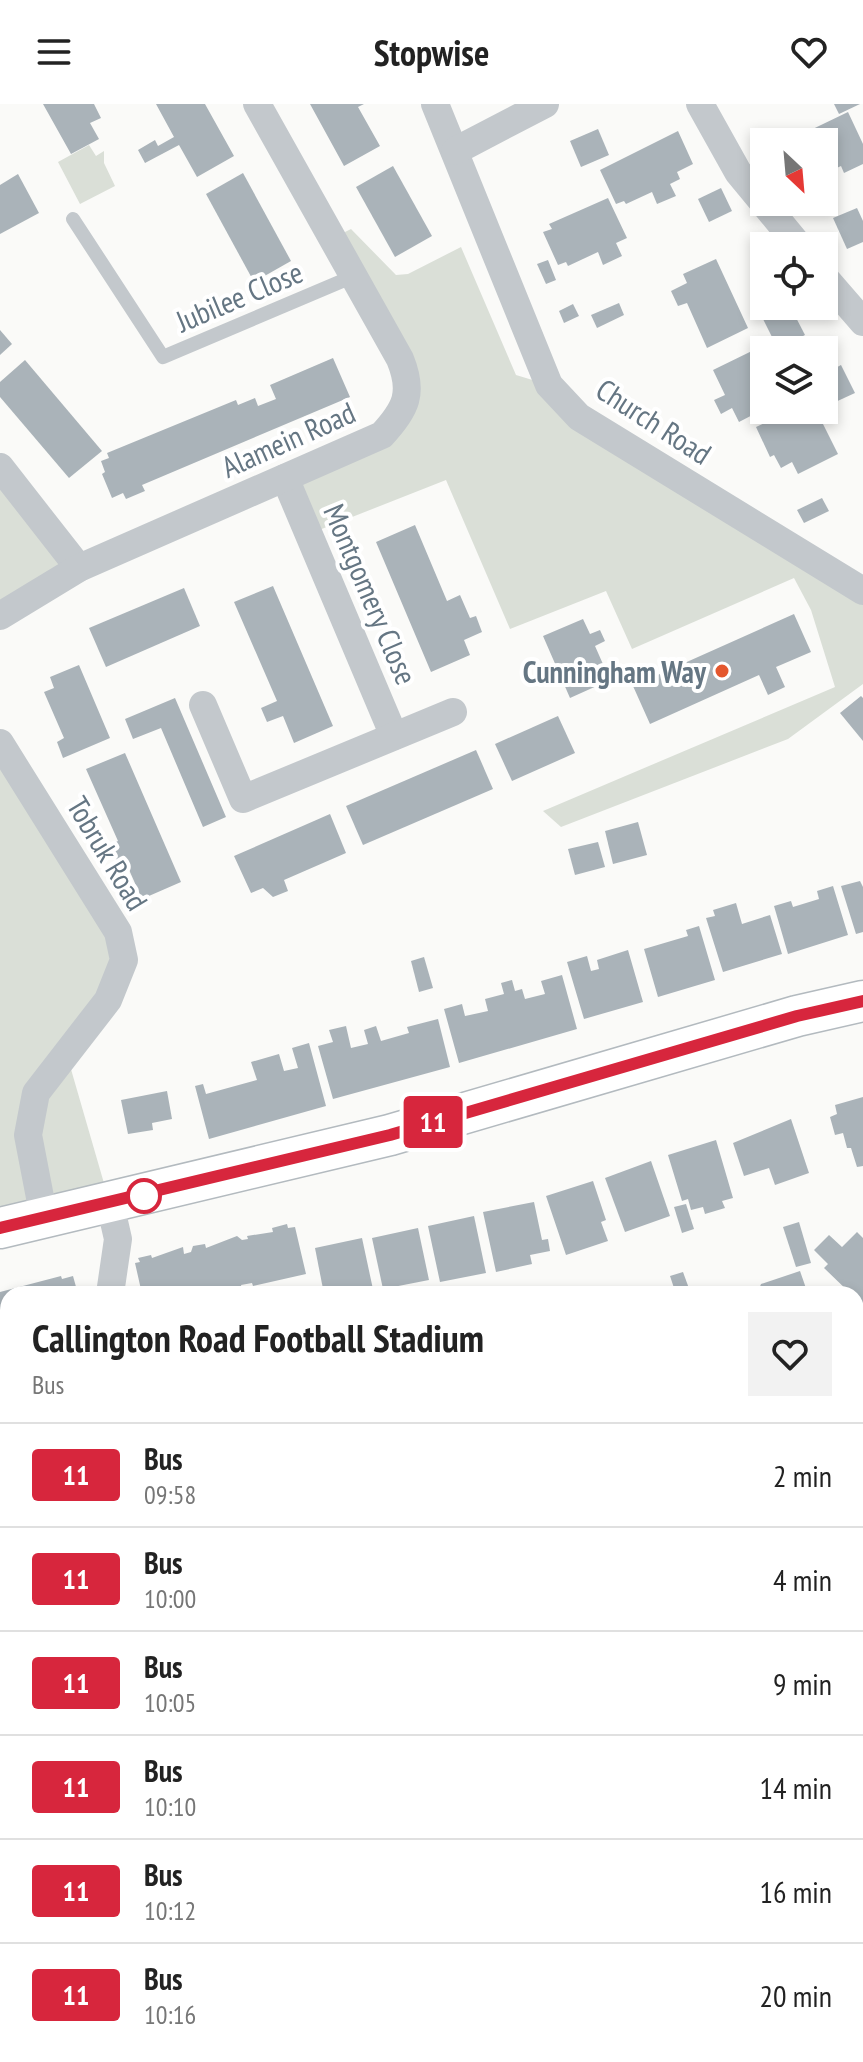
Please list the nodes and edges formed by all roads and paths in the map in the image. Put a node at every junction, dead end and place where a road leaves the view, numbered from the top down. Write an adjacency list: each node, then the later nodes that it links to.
1 (257, 104): 8 (street, Alamein Road)
2 (435, 104): 5 (street, Church Road)
3 (545, 104): 5 (street)
4 (700, 104): 7 (street)
5 (455, 151): 14 (street, Church Road)
6 (73, 219): 8 (lane, Jubilee Close)
7 (787, 232)
8 (354, 276): 12 (street, Alamein Road)
9 (838, 293): 10 (street)
10 (863, 322)
11 (0, 467): 13 (street)
12 (285, 478): 13 (street, Alamein Road); 18 (street, Montgomery Close)
13 (79, 568): 15 (street)
14 (863, 591)
15 (0, 616)
16 (203, 705): 18 (street, Montgomery Close)
17 (453, 712): 18 (street, Montgomery Close)
18 (394, 736)
19 (0, 743): 22 (street, Tobruk Road)
20 (863, 1001): 21 (street)
21 (110, 1204): 22 (street); 24 (street)
22 (44, 1218): 23 (street)
23 (0, 1228)
24 (111, 1286)

